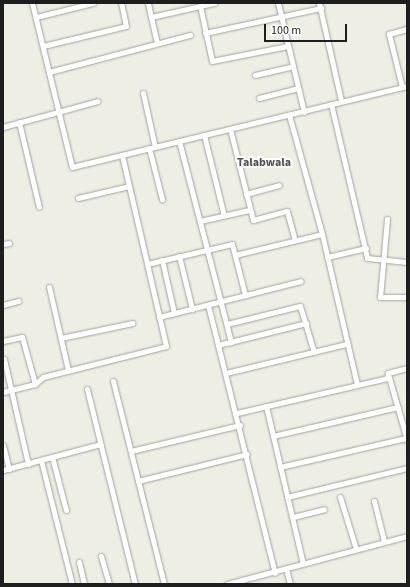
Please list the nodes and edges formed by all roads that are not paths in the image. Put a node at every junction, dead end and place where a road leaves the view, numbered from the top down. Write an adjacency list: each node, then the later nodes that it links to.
1 (32, 3): 10 (street)
2 (93, 3): 10 (street)
3 (121, 3): 16 (street)
4 (148, 3): 11 (street)
5 (214, 3): 8 (street)
6 (278, 3): 9 (street)
7 (320, 5): 9 (street); 26 (street)
8 (200, 6): 11 (street); 13 (street)
9 (281, 16): 13 (street); 17 (street)
10 (36, 17): 16 (street)
11 (151, 17): 15 (street)
12 (407, 29): 21 (street)
13 (205, 33): 17 (street)
14 (190, 35): 15 (street)
15 (157, 42): 19 (street)
16 (43, 46): 19 (street)
17 (288, 46): 18 (street)
18 (293, 66): 20 (street); 22 (street)
19 (49, 72): 28 (street)
20 (255, 76)
21 (404, 87): 26 (street)
22 (298, 88): 24 (street); 29 (street)
23 (143, 93): 36 (street)
24 (259, 98)
25 (98, 101): 28 (street)
26 (341, 101): 27 (street)
27 (331, 104): 29 (street); 53 (street)
28 (59, 112): 31 (street); 38 (street)
29 (304, 112): 30 (street)
30 (289, 115): 33 (street); 49 (street)
31 (19, 122): 32 (street); 44 (street)
32 (3, 127)
33 (230, 129): 34 (street); 41 (street)
34 (204, 135): 35 (street); 46 (street)
35 (179, 141): 36 (street); 48 (street)
36 (155, 147): 37 (street)
37 (149, 148): 38 (street); 43 (street)
38 (122, 155): 40 (street)
39 (279, 185): 41 (street)
40 (130, 186): 42 (street); 61 (street)
41 (246, 194): 45 (street)
42 (78, 198)
43 (162, 199)
44 (39, 207)
45 (249, 210): 46 (street); 50 (street)
46 (224, 216): 48 (street)
47 (387, 219): 59 (street)
48 (200, 221): 54 (street)
49 (322, 234): 50 (street); 57 (street)
50 (295, 240): 55 (street)
51 (9, 243): 52 (street)
52 (3, 244)
53 (366, 248): 57 (street); 59 (street)
54 (207, 249): 55 (street); 56 (street); 67 (street)
55 (235, 255): 64 (street)
56 (179, 256): 58 (street); 70 (street)
57 (327, 257): 79 (street)
58 (162, 260): 61 (street); 71 (street)
59 (383, 260): 60 (street); 65 (street)
60 (407, 262)
61 (147, 264): 72 (street)
62 (301, 281): 64 (street)
63 (49, 287): 76 (street)
64 (245, 295): 67 (street)
65 (407, 297)
66 (18, 301): 68 (street)
67 (221, 301): 69 (street); 75 (street)
68 (3, 305)
69 (208, 305): 70 (street); 80 (street)
70 (192, 309): 71 (street)
71 (174, 313): 72 (street)
72 (159, 317): 84 (street)
73 (132, 323): 76 (street)
74 (306, 323): 75 (street); 78 (street); 81 (street)
75 (227, 324): 78 (street)
76 (61, 338): 84 (street)
77 (3, 341): 88 (street)
78 (231, 342): 80 (street)
79 (346, 344): 81 (street); 89 (street)
80 (218, 345): 85 (street)
81 (314, 352): 85 (street)
82 (4, 359): 91 (street)
83 (407, 368): 86 (street)
84 (68, 370): 88 (street)
85 (226, 373): 95 (street)
86 (388, 373): 89 (street); 94 (street)
87 (113, 381): 101 (street)
88 (35, 384): 91 (street)
89 (357, 384): 93 (street)
90 (87, 389): 99 (street)
91 (12, 390): 92 (street); 105 (street)
92 (3, 392)
93 (266, 406): 95 (street); 97 (street)
94 (398, 407): 97 (street); 98 (street)
95 (237, 413): 96 (street)
96 (240, 425): 101 (street); 102 (street)
97 (273, 436): 106 (street)
98 (407, 439): 106 (street)
99 (101, 444): 103 (street); 128 (street)
100 (3, 445): 108 (street)
101 (131, 451): 110 (street)
102 (247, 454): 110 (street); 124 (street)
103 (52, 457): 104 (street); 115 (street)
104 (40, 460): 105 (street); 125 (street)
105 (28, 464): 108 (street)
106 (280, 467): 111 (street)
107 (407, 468): 111 (street)
108 (9, 469): 109 (street)
109 (3, 470)
110 (138, 480): 129 (street)
111 (288, 497): 116 (street)
112 (340, 498): 119 (street)
113 (374, 501): 118 (street)
114 (324, 509): 116 (street)
115 (66, 510)
116 (292, 518): 122 (street)
117 (407, 536): 118 (street)
118 (384, 542): 119 (street)
119 (356, 549): 122 (street)
120 (102, 556): 127 (street)
121 (79, 562): 126 (street)
122 (303, 564): 123 (street)
123 (286, 569): 124 (street); 131 (street)
124 (275, 573): 130 (street)
125 (72, 584)
126 (84, 584)
127 (109, 584)
128 (135, 584)
129 (164, 584)
130 (227, 584)
131 (290, 584)

